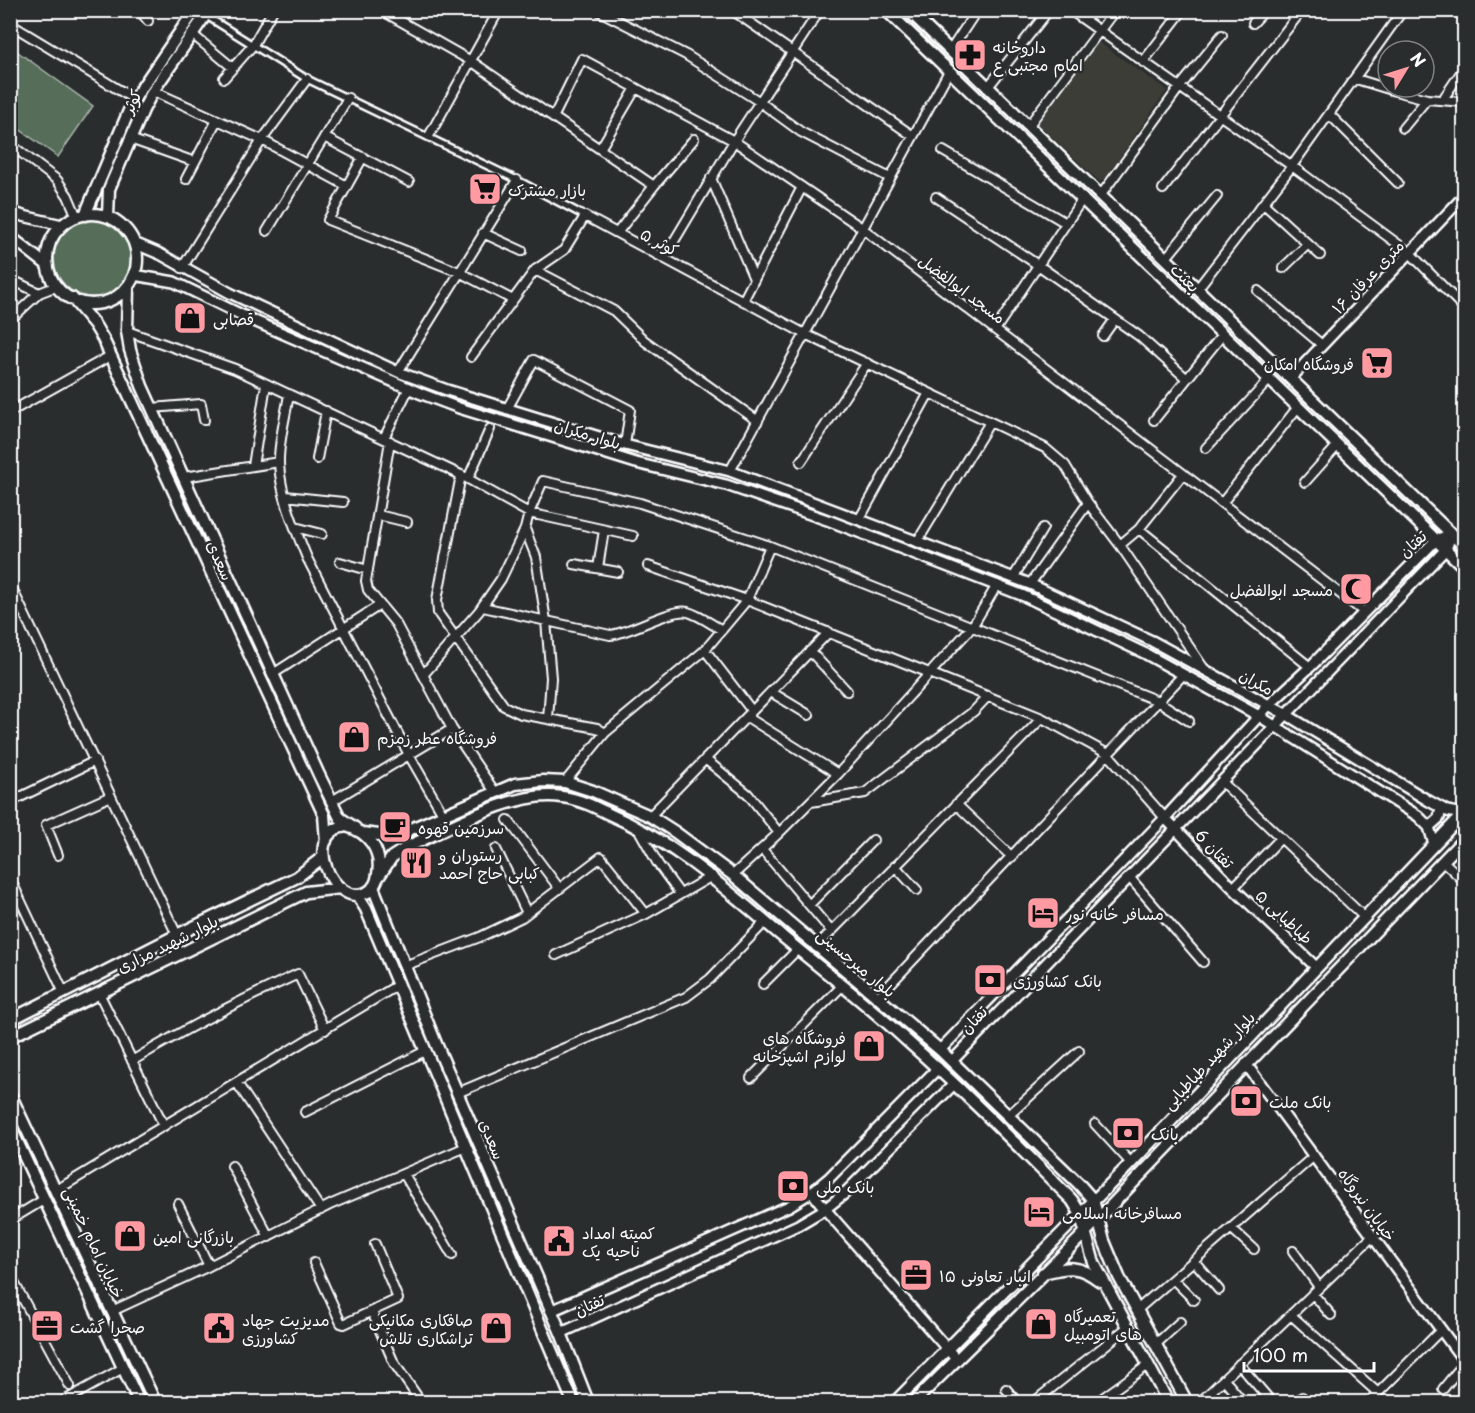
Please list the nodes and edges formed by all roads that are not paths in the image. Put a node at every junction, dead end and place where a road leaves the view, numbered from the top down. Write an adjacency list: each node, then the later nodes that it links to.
1 (139, 10): 19 (street)
2 (273, 10): 25 (street)
3 (381, 10): 28 (street)
4 (499, 10): 28 (street)
5 (597, 10): 46 (street)
6 (732, 10): 27 (street)
7 (820, 10): 27 (street)
8 (886, 10): 32 (main road, بعثت)
9 (908, 10): 26 (main road, بعثت)
10 (977, 10): 26 (street)
11 (1049, 10): 37 (street)
12 (1070, 10): 22 (street)
13 (1115, 10): 22 (street)
14 (1183, 10): 29 (street)
15 (1265, 10): 20 (street)
16 (1302, 10): 49 (street)
17 (1403, 10): 35 (street)
18 (203, 12): 23 (main road, کوثر); 25 (street, کوثر ۵); 42 (main road, کوثر)
19 (148, 21)
20 (1253, 23)
21 (10, 24): 42 (street)
22 (1100, 31): 29 (street); 52 (street)
23 (192, 34): 30 (street); 40 (main road, کوثر)
24 (1222, 35): 39 (street)
25 (253, 45): 30 (street); 34 (street, کوثر ۵)
26 (950, 51): 37 (main road, بعثت)
27 (793, 53): 46 (street); 55 (street)
28 (471, 61): 50 (street); 54 (street)
29 (1143, 62): 39 (street)
30 (233, 68): 33 (street)
31 (1464, 68): 45 (street)
32 (950, 71): 55 (street); 82 (main road, بعثت)
33 (224, 78)
34 (307, 79): 41 (street, کوثر ۵); 59 (street)
35 (1356, 79): 36 (street); 48 (street)
36 (1376, 85)
37 (988, 87): 52 (main road, بعثت)
38 (636, 88): 50 (street, مسجد ابوالفضل); 60 (street, مسجد ابوالفضل); 62 (street)
39 (1179, 88): 49 (street); 78 (street)
40 (153, 91): 51 (street); 57 (main road, کوثر)
41 (348, 98): 54 (street, کوثر ۵); 56 (street)
42 (134, 99): 85 (main road, کوثر)
43 (1427, 99): 53 (street)
44 (1436, 99): 45 (street)
45 (1443, 99): 47 (street)
46 (760, 102): 60 (street); 69 (street)
47 (1464, 102)
48 (1329, 114): 67 (street); 73 (street)
49 (1221, 116): 67 (street); 77 (street)
50 (553, 118): 62 (street)
51 (217, 120): 59 (street); 65 (street)
52 (1029, 125): 78 (main road, بعثت)
53 (1403, 128)
54 (429, 136): 71 (street, کوثر ۵)
55 (913, 136): 69 (street)
56 (324, 137): 64 (street); 66 (street)
57 (130, 139): 65 (street); 87 (main road, کوثر)
58 (694, 139): 75 (street)
59 (262, 140): 66 (street); 104 (street)
60 (734, 141): 68 (street); 76 (street, مسجد ابوالفضل)
61 (10, 144): 85 (street)
62 (600, 149): 75 (street)
63 (943, 151): 88 (street)
64 (363, 158): 72 (street); 74 (street)
65 (195, 162): 70 (street)
66 (306, 165): 74 (street); 91 (street)
67 (1292, 166): 83 (street); 98 (street)
68 (711, 178): 100 (street); 111 (street)
69 (890, 178): 90 (street)
70 (186, 179)
71 (517, 180): 86 (street, کوثر ۵); 92 (street)
72 (409, 182)
73 (1398, 183)
74 (347, 186): 107 (street)
75 (654, 186): 93 (street)
76 (802, 187): 90 (street, مسجد ابوالفضل); 111 (street)
77 (1163, 189)
78 (1101, 195): 101 (main road, بعثت)
79 (1217, 196): 101 (street)
80 (1464, 196): 98 (street, ۱۶ متری عرفان)
81 (936, 197): 102 (street)
82 (1083, 198): 88 (street); 112 (main road, بعثت)
83 (1264, 204): 96 (street); 115 (street)
84 (10, 211): 89 (street)
85 (81, 216): 87 (main road); 89 (main road)
86 (585, 216): 93 (street, کوثر ۵); 106 (street)
87 (108, 217): 95 (main road)
88 (1066, 223): 102 (street)
89 (62, 225): 103 (main road)
90 (862, 228): 124 (street, مسجد ابوالفضل); 126 (street)
91 (267, 231)
92 (483, 233): 97 (street); 107 (street)
93 (617, 233): 100 (street, کوثر ۵)
94 (10, 236): 103 (street)
95 (134, 243): 104 (street, بلوار مکران); 109 (main road)
96 (1308, 244): 99 (street); 105 (street)
97 (522, 251)
98 (1410, 253): 121 (street); 129 (street, ۱۶ متری عرفان)
99 (1320, 255)
100 (664, 258): 120 (street, کوثر ۵)
101 (1166, 258): 108 (main road, بعثت)
102 (1038, 265): 122 (street); 124 (street)
103 (48, 266): 113 (main road)
104 (182, 268): 133 (street, بلوار مکران)
105 (1283, 268)
106 (535, 270): 119 (street); 148 (street)
107 (459, 272): 119 (street); 133 (street)
108 (1183, 274): 112 (main road); 115 (main road, بعثت)
109 (134, 275): 114 (main road); 138 (street, بلوار مکران)
110 (10, 279): 117 (street)
111 (754, 279): 120 (street)
112 (1173, 285): 127 (main road, بعثت)
113 (57, 286): 117 (street); 118 (main road)
114 (128, 287): 118 (main road); 125 (main road, سعدی)
115 (1198, 288): 134 (main road, بعثت)
116 (1258, 291): 129 (street)
117 (39, 293): 123 (street)
118 (72, 298): 130 (main road, سعدی)
119 (513, 300): 131 (street)
120 (743, 301): 126 (street, کوثر ۵)
121 (1464, 308)
122 (1115, 319): 128 (street); 135 (street)
123 (10, 320)
124 (995, 330): 160 (street, مسجد ابوالفضل)
125 (127, 331): 137 (street); 142 (main road, سعدی)
126 (805, 334): 132 (street, کوثر ۵); 148 (street)
127 (1224, 334): 135 (street); 136 (main road, بعثت)
128 (1103, 336)
129 (1322, 345): 134 (street, ۱۶ متری عرفان)
130 (110, 356): 145 (street); 260 (main road, سعدی)
131 (471, 357)
132 (867, 363): 139 (street, کوثر ۵); 157 (street)
133 (398, 372): 143 (street, بلوار مکران)
134 (1291, 378): 177 (main road, بعثت)
135 (1187, 379): 147 (street)
136 (1270, 379): 141 (main road, بعثت); 154 (street)
137 (266, 384): 140 (street); 158 (street)
138 (409, 388): 151 (street); 186 (street, بلوار مکران)
139 (929, 393): 149 (street, کوثر ۵); 170 (street)
140 (289, 394): 144 (street); 156 (street)
141 (1298, 407): 152 (main road, بعثت); 167 (street)
142 (152, 408): 146 (street); 161 (main road, سعدی)
143 (507, 409): 153 (street, بلوار مکران); 153 (street)
144 (326, 411): 151 (street); 155 (street)
145 (10, 412)
146 (204, 420)
147 (1154, 420)
148 (758, 421): 159 (street)
149 (990, 422): 166 (street, کوثر ۵); 182 (street)
150 (490, 429): 162 (street)
151 (387, 440): 162 (street); 169 (street)
152 (1338, 445): 163 (street); 181 (main road, بعثت)
153 (625, 446): 159 (street, بلوار مکران)
154 (1206, 448)
155 (316, 459)
156 (279, 462): 158 (street); 164 (street)
157 (801, 462)
158 (253, 466): 161 (street)
159 (730, 471): 170 (street, بلوار مکران)
160 (1183, 474): 167 (street, مسجد ابوالفضل); 175 (street)
161 (184, 477): 215 (main road, سعدی)
162 (464, 477): 168 (street); 209 (street)
163 (1305, 482)
164 (285, 496): 165 (street); 172 (street)
165 (343, 502)
166 (1088, 503): 183 (street, کوثر ۵); 197 (street)
167 (1222, 503): 203 (street, مسجد ابوالفضل)
168 (529, 513): 174 (street); 176 (street); 184 (street)
169 (378, 514): 171 (street); 193 (street)
170 (859, 520): 179 (street, بلوار مکران)
171 (407, 522)
172 (295, 527): 178 (street); 206 (street)
173 (1043, 528): 195 (street)
174 (525, 529): 202 (street); 204 (street)
175 (1139, 529): 183 (street); 212 (street)
176 (604, 530): 180 (street); 192 (street)
177 (1452, 533): 181 (street, تفتان); 185 (main road, بعثت); 187 (street, تفتان)
178 (322, 534)
179 (900, 535): 182 (street, بلوار مکران); 186 (street)
180 (633, 536)
181 (1436, 540): 187 (main road, بعثت); 203 (street, تفتان)
182 (917, 542): 195 (street, بلوار مکران)
183 (1120, 545): 213 (street, کوثر ۵)
184 (770, 546): 199 (street); 205 (street)
185 (1464, 546)
186 (895, 547): 198 (street, بلوار مکران)
187 (1446, 549): 191 (main road, بعثت); 225 (street, تفتان)
188 (340, 562): 193 (street)
189 (574, 564): 192 (street)
190 (648, 566): 199 (street)
191 (1464, 567)
192 (598, 568): 194 (street)
193 (368, 570): 201 (street)
194 (618, 572)
195 (1013, 578): 197 (street, بلوار مکران)
196 (10, 584): 236 (street)
197 (1030, 584): 213 (street, مکران)
198 (997, 585): 200 (street, بلوار مکران); 205 (street)
199 (747, 600): 207 (street); 208 (street)
200 (1040, 603): 217 (street, مکران)
201 (380, 605): 206 (street); 216 (street)
202 (483, 607): 204 (street); 209 (street)
203 (1364, 612): 212 (street, تفتان)
204 (546, 621): 207 (street); 228 (street)
205 (972, 627): 214 (street); 221 (street)
206 (344, 629): 215 (street); 234 (street)
207 (722, 630): 210 (street)
208 (829, 632): 211 (street); 214 (street)
209 (454, 638): 216 (street); 228 (street)
210 (705, 650): 223 (street); 232 (street)
211 (810, 651): 218 (street); 219 (street)
212 (1310, 668): 222 (street, تفتان)
213 (1205, 670): 222 (street, مکران)
214 (930, 673): 220 (street); 237 (street)
215 (273, 674): 242 (main road, سعدی)
216 (423, 675): 231 (street)
217 (1183, 675): 221 (street); 226 (street, مکران)
218 (847, 691)
219 (771, 692): 223 (street); 224 (street)
220 (988, 696): 227 (street); 244 (street)
221 (1158, 701): 229 (street); 233 (street)
222 (1269, 705): 225 (street, مکران); 226 (street, تفتان)
223 (749, 714): 235 (street); 237 (street)
224 (809, 715)
225 (1287, 715): 230 (street, تفتان); 246 (street, مکران)
226 (1259, 716): 230 (street, مکران); 250 (street, تفتان)
227 (1042, 718): 233 (street); 245 (street)
228 (548, 719): 232 (street)
229 (1189, 721)
230 (1275, 726): 239 (street, تفتان); 253 (street, مکران)
231 (453, 729): 234 (street); 240 (street)
232 (605, 733): 238 (street)
233 (1108, 754): 250 (street); 266 (street)
234 (409, 755): 242 (street); 248 (street)
235 (705, 759): 249 (street); 256 (street)
236 (94, 761): 241 (street); 243 (street)
237 (838, 774): 244 (street)
238 (565, 782): 240 (main road, بلوار میرحسینی); 249 (main road, بلوار میرحسینی)
239 (1222, 782): 254 (street, تفتان); 257 (street)
240 (495, 792): 248 (main road, بلوار میرحسینی)
241 (111, 796): 264 (street); 287 (street)
242 (332, 801): 255 (main road, سعدی)
243 (10, 802)
244 (811, 802): 256 (street)
245 (956, 804): 266 (street); 268 (street)
246 (1441, 808): 247 (street, مکران); 253 (street)
247 (1464, 813): 261 (main road, بلوار شهید طباطبایی)
248 (443, 814): 255 (main road, بلوار میرحسینی)
249 (650, 816): 269 (main road, بلوار میرحسینی)
250 (1165, 818): 254 (street, تفتان 6); 305 (street, تفتان)
251 (508, 820): 276 (street)
252 (636, 826): 270 (main road, بلوار میرحسینی); 274 (main road, بلوار میرحسینی); 280 (street)
253 (1429, 827): 261 (street)
254 (1175, 829): 272 (street, تفتان); 277 (street, تفتان 6)
255 (358, 831): 260 (main road); 274 (main road)
256 (779, 833): 263 (street)
257 (1281, 838): 277 (street); 284 (street)
258 (1464, 839): 267 (main road, بلوار شهید طباطبایی)
259 (873, 840): 281 (street)
260 (326, 841): 265 (main road)
261 (1434, 844): 284 (main road, بلوار شهید طباطبایی)
262 (496, 849): 282 (street)
263 (762, 849): 269 (street); 281 (street)
264 (58, 855)
265 (323, 857): 275 (main road); 287 (main road, بلوار شهید مزاری)
266 (1012, 857): 299 (street)
267 (1443, 861): 273 (street); 310 (main road, بلوار شهید طباطبایی)
268 (895, 866): 278 (street); 286 (street)
269 (733, 875): 288 (main road, بلوار میرحسینی)
270 (712, 876): 280 (street); 285 (main road, بلوار میرحسینی)
271 (10, 878): 297 (street)
272 (1130, 878): 291 (street); 309 (street, تفتان)
273 (1464, 881)
274 (375, 883): 279 (main road); 292 (main road, سعدی)
275 (341, 888): 279 (main road); 298 (main road, بلوار شهید مزاری)
276 (559, 888): 282 (street); 283 (street)
277 (1233, 888): 293 (street, طباطبایی ۵)
278 (917, 890)
279 (357, 894): 295 (main road, سعدی)
280 (680, 894): 283 (street)
281 (808, 904): 286 (street)
282 (527, 913): 292 (street)
283 (646, 914): 290 (street)
284 (1364, 917): 293 (main road, بلوار شهید طباطبایی)
285 (765, 922): 289 (main road, بلوار میرحسینی); 315 (street)
286 (831, 931): 288 (street)
287 (177, 935): 297 (main road, بلوار شهید مزاری)
288 (816, 947): 299 (main road, بلوار میرحسینی)
289 (798, 949): 294 (street); 296 (main road, بلوار میرحسینی)
290 (556, 955)
291 (1203, 962)
292 (404, 966): 315 (main road, سعدی)
293 (1316, 967): 326 (main road, بلوار شهید طباطبایی)
294 (763, 984)
295 (398, 985): 303 (street); 306 (main road, سعدی)
296 (842, 986): 311 (main road, بلوار میرحسینی); 312 (street)
297 (64, 993): 301 (main road, بلوار شهید مزاری)
298 (99, 993): 304 (main road, بلوار شهید مزاری); 308 (street)
299 (878, 998): 305 (main road, بلوار میرحسینی)
300 (10, 1012): 301 (main road)
301 (22, 1014): 302 (main road, بلوار شهید مزاری)
302 (10, 1020)
303 (325, 1030): 308 (street); 313 (street)
304 (10, 1037)
305 (940, 1050): 309 (main road, بلوار میرحسینی)
306 (425, 1051): 317 (street); 324 (main road, سعدی)
307 (1079, 1051): 318 (street)
308 (132, 1061): 321 (street)
309 (952, 1061): 318 (main road, بلوار میرحسینی)
310 (1246, 1064): 325 (street, خیابان نیروگاه); 337 (main road, بلوار شهید طباطبایی)
311 (938, 1068): 314 (main road, بلوار میرحسینی); 330 (street, تفتان)
312 (751, 1078)
313 (237, 1083): 321 (street); 335 (street)
314 (954, 1084): 323 (main road, بلوار میرحسینی); 334 (street, تفتان)
315 (457, 1093): 362 (main road, سعدی)
316 (10, 1094): 329 (main road, خیابان امام خمینی)
317 (305, 1112)
318 (1008, 1116): 322 (main road, بلوار میرحسینی)
319 (1095, 1124): 326 (street)
320 (10, 1126): 331 (main road, خیابان امام خمینی)
321 (164, 1126): 329 (street)
322 (1025, 1132): 323 (main road); 332 (main road, بلوار میرحسینی)
323 (1015, 1144): 336 (main road, بلوار میرحسینی)
324 (466, 1147): 328 (street); 387 (main road, سعدی)
325 (1314, 1156): 339 (street); 341 (street, خیابان نیروگاه)
326 (1131, 1163): 332 (main road, بلوار شهید طباطبایی)
327 (232, 1166): 342 (street)
328 (404, 1173): 335 (street); 347 (street)
329 (55, 1191): 361 (main road, خیابان امام خمینی)
330 (812, 1192): 334 (street); 362 (street, تفتان)
331 (45, 1199): 338 (street); 376 (main road, خیابان امام خمینی)
332 (1093, 1200): 336 (main road, بلوار شهید طباطبایی); 337 (main road, بلوار میرحسینی)
333 (178, 1204): 351 (street)
334 (825, 1209): 369 (street, تفتان); 371 (street)
335 (321, 1210): 342 (street)
336 (1080, 1213): 340 (main road, بلوار میرحسینی); 371 (main road, بلوار شهید طباطبایی)
337 (1099, 1217): 340 (main road, بلوار شهید طباطبایی); 346 (main road, بلوار میرحسینی)
338 (10, 1220)
339 (1231, 1228): 344 (street); 348 (street)
340 (1085, 1231): 350 (main road, بلوار میرحسینی); 352 (main road, بلوار شهید طباطبایی)
341 (1373, 1236): 356 (street); 368 (street, خیابان نیروگاه)
342 (269, 1237): 351 (street)
343 (375, 1244): 363 (street)
344 (1254, 1249)
345 (1293, 1251): 356 (street)
346 (1109, 1254): 350 (main road); 360 (main road, بلوار میرحسینی)
347 (452, 1255)
348 (1194, 1261): 354 (street); 357 (street)
349 (315, 1263): 363 (street)
350 (1094, 1263): 355 (main road, بلوار میرحسینی)
351 (209, 1266): 361 (street)
352 (1042, 1273): 355 (main road); 372 (main road, بلوار شهید طباطبایی)
353 (10, 1275): 378 (street)
354 (1173, 1279): 359 (street); 360 (street)
355 (1105, 1284): 367 (main road, بلوار میرحسینی)
356 (1319, 1287): 358 (street)
357 (1219, 1290)
358 (1313, 1293): 364 (street); 365 (street)
359 (1194, 1300)
360 (1137, 1310): 370 (main road, بلوار میرحسینی)
361 (112, 1311): 385 (main road, خیابان امام خمینی)
362 (551, 1311): 369 (main road, سعدی)
363 (372, 1312): 386 (street)
364 (1291, 1315): 374 (street); 381 (street)
365 (1331, 1315)
366 (1179, 1322): 370 (street)
367 (1128, 1327): 375 (main road, بلوار میرحسینی); 392 (street)
368 (1441, 1330): 373 (street, خیابان نیروگاه); 381 (street)
369 (561, 1334): 388 (main road, سعدی)
370 (1156, 1344): 395 (main road, بلوار میرحسینی)
371 (948, 1349): 372 (street); 389 (main road, بلوار شهید طباطبایی)
372 (956, 1359): 390 (main road, بلوار شهید طباطبایی)
373 (1464, 1362): 380 (street)
374 (1239, 1364): 377 (street); 382 (street)
375 (1148, 1365): 393 (street); 394 (main road, بلوار میرحسینی)
376 (123, 1368): 383 (street); 384 (main road, خیابان امام خمینی)
377 (1224, 1379): 396 (street); 397 (street)
378 (70, 1386)
379 (1006, 1389): 391 (street)
380 (1443, 1389)
381 (1378, 1393): 398 (street)
382 (1269, 1399)
383 (62, 1402)
384 (139, 1402)
385 (155, 1402)
386 (420, 1402)
387 (573, 1402)
388 (588, 1402)
389 (894, 1402)
390 (914, 1402)
391 (1017, 1402)
392 (1034, 1402)
393 (1097, 1402)
394 (1168, 1402)
395 (1187, 1402)
396 (1200, 1402)
397 (1243, 1402)
398 (1369, 1402)

